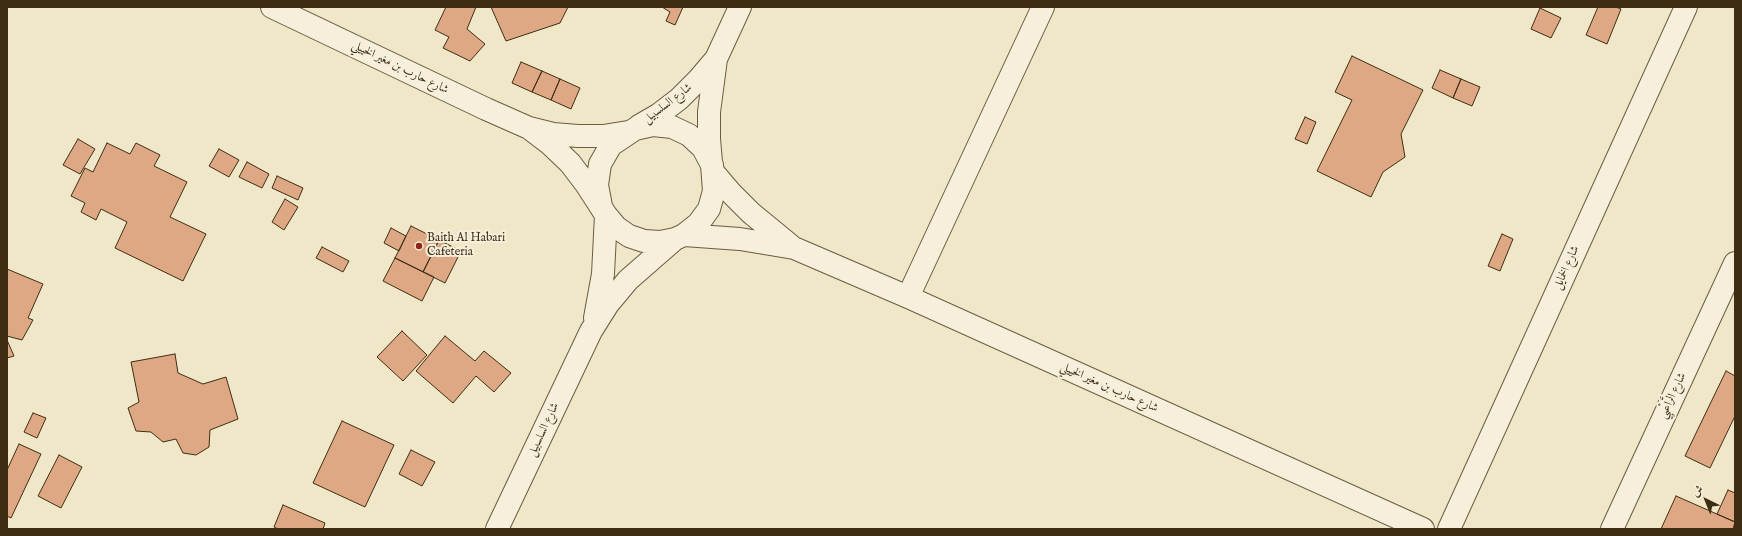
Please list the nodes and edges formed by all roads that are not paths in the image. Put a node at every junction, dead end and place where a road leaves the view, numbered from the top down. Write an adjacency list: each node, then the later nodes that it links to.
1 (272, 7): 6 (street, شارع حارب بن مغير الخييلي)
2 (740, 7): 5 (street, شارع السلسبيل)
3 (1043, 7): 13 (street)
4 (1686, 7): 17 (street, شارع الخمايل)
5 (716, 59): 7 (street, شارع السلسبيل); 8 (street, شارع السلسبيل)
6 (529, 128): 7 (street, شارع حارب بن مغير الخييلي); 9 (street, شارع حارب بن مغير الخييلي)
7 (631, 130): 8 (street); 9 (street)
8 (713, 169): 10 (street); 11 (street, شارع حارب بن مغير الخييلي)
9 (603, 211): 10 (street); 14 (street, شارع السلسبيل)
10 (680, 237): 11 (street, شارع حارب بن مغير الخييلي); 14 (street, شارع السلسبيل)
11 (794, 248): 13 (street, شارع حارب بن مغير الخييلي)
12 (1735, 263): 18 (street, شارع الرَّاعْبِي)
13 (908, 297): 16 (street, شارع حارب بن مغير الخييلي)
14 (591, 331): 15 (street, شارع السلسبيل)
15 (497, 529)
16 (1423, 529)
17 (1449, 529)
18 (1612, 529)

